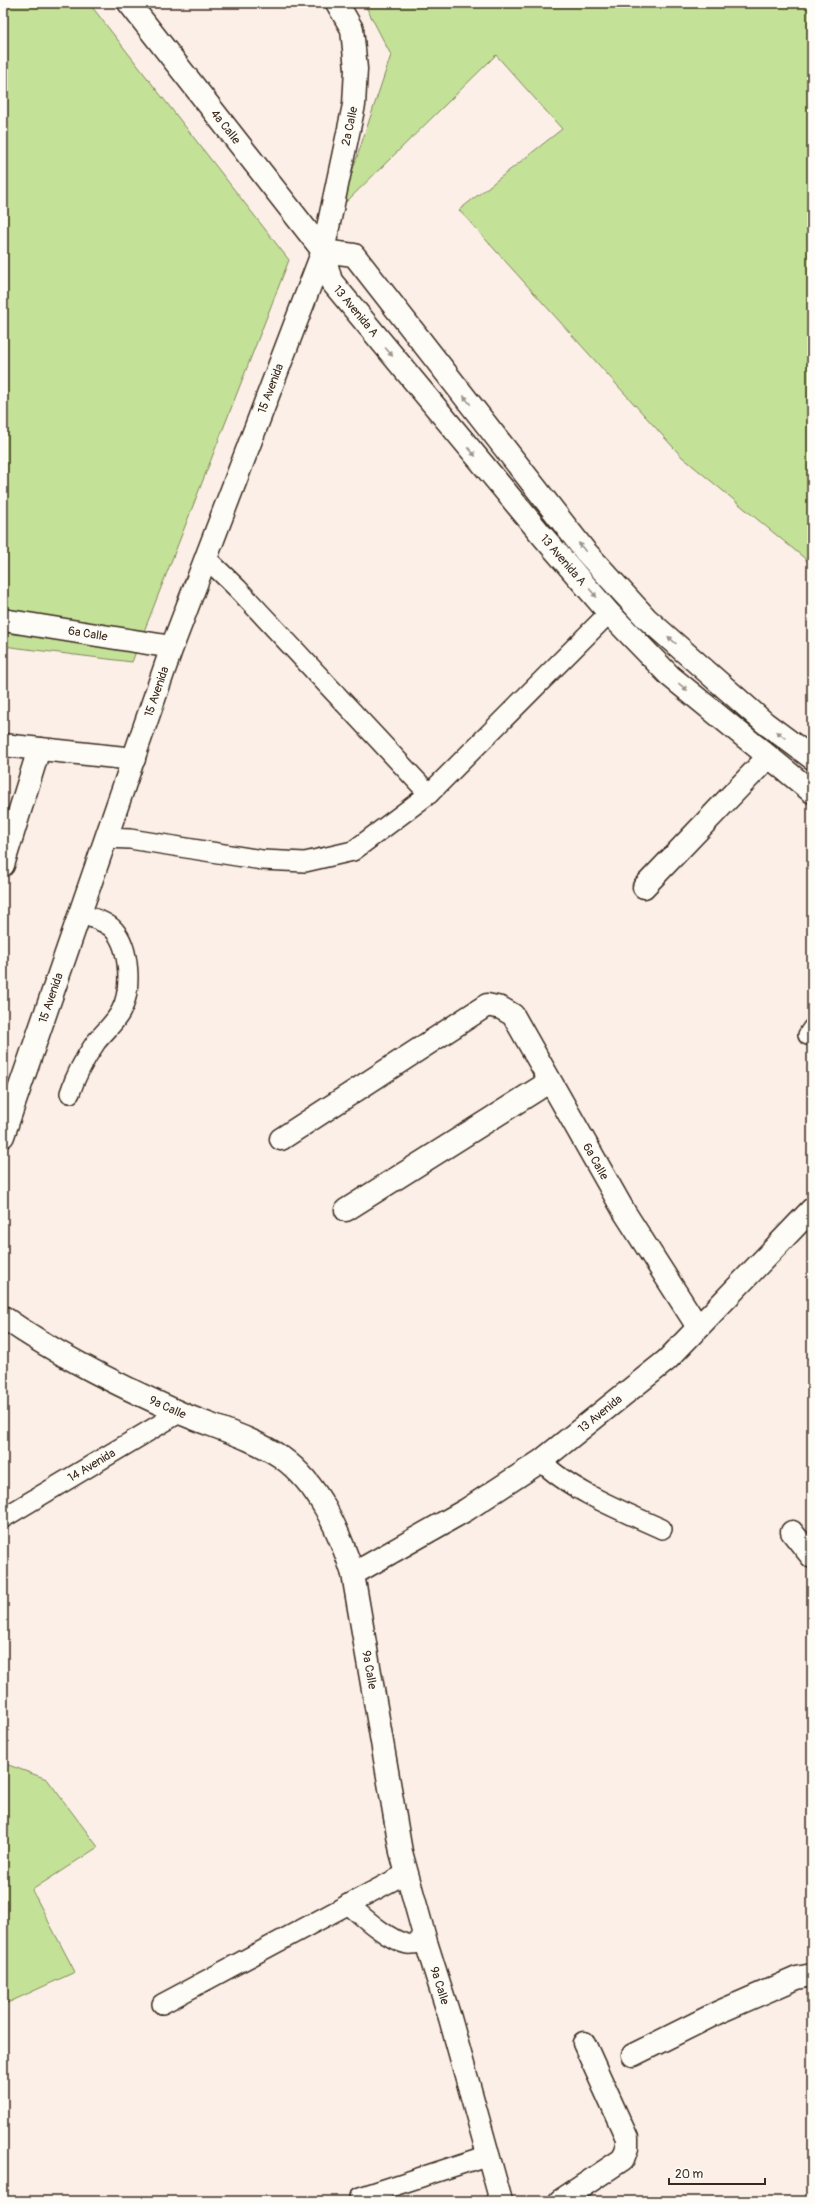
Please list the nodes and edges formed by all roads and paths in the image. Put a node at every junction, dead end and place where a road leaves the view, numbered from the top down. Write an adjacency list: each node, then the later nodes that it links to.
1 (129, 3): 3 (street, 4a Calle)
2 (337, 3): 3 (street, 2a Calle)
3 (323, 251): 4 (street, 15 Avenida); 5 (street, 13 Avenida A, one-way to 5); 11 (street, 13 Avenida A, one-way to 3)
4 (207, 559): 7 (street, 15 Avenida); 14 (lane)
5 (609, 613): 10 (street, 13 Avenida A, one-way to 10); 14 (lane)
6 (3, 620): 7 (street, 6a Calle)
7 (172, 647): 12 (street, 15 Avenida)
8 (3, 745): 9 (street)
9 (39, 749): 12 (street); 16 (street)
10 (768, 757): 13 (street, 13 Avenida A); 17 (street)
11 (812, 758)
12 (134, 759): 15 (street, 15 Avenida)
13 (812, 792)
14 (428, 794): 15 (lane)
15 (106, 838): 18 (street, 15 Avenida)
16 (3, 865)
17 (644, 887)
18 (81, 914): 20 (lane); 21 (street, 15 Avenida)
19 (549, 1082): 22 (street, 6a Calle); 24 (street); 26 (street, 6a Calle)
20 (70, 1093)
21 (3, 1136)
22 (281, 1139)
23 (812, 1209): 26 (street, 13 Avenida)
24 (346, 1210)
25 (3, 1317): 27 (street, 9a Calle)
26 (698, 1327): 28 (street, 13 Avenida)
27 (179, 1413): 29 (lane, 14 Avenida); 33 (street, 9a Calle)
28 (541, 1461): 30 (lane); 33 (street, 13 Avenida)
29 (3, 1518)
30 (662, 1529)
31 (792, 1532): 32 (street)
32 (812, 1557)
33 (353, 1574): 34 (street, 9a Calle)
34 (407, 1873): 35 (lane); 36 (street, 9a Calle)
35 (348, 1904): 36 (lane); 38 (lane)
36 (426, 1942): 41 (street, 9a Calle)
37 (812, 1975): 40 (street)
38 (162, 2004)
39 (584, 2043): 44 (street)
40 (633, 2055)
41 (489, 2155): 42 (lane); 43 (street, 9a Calle)
42 (360, 2197)
43 (501, 2201)
44 (560, 2201)

